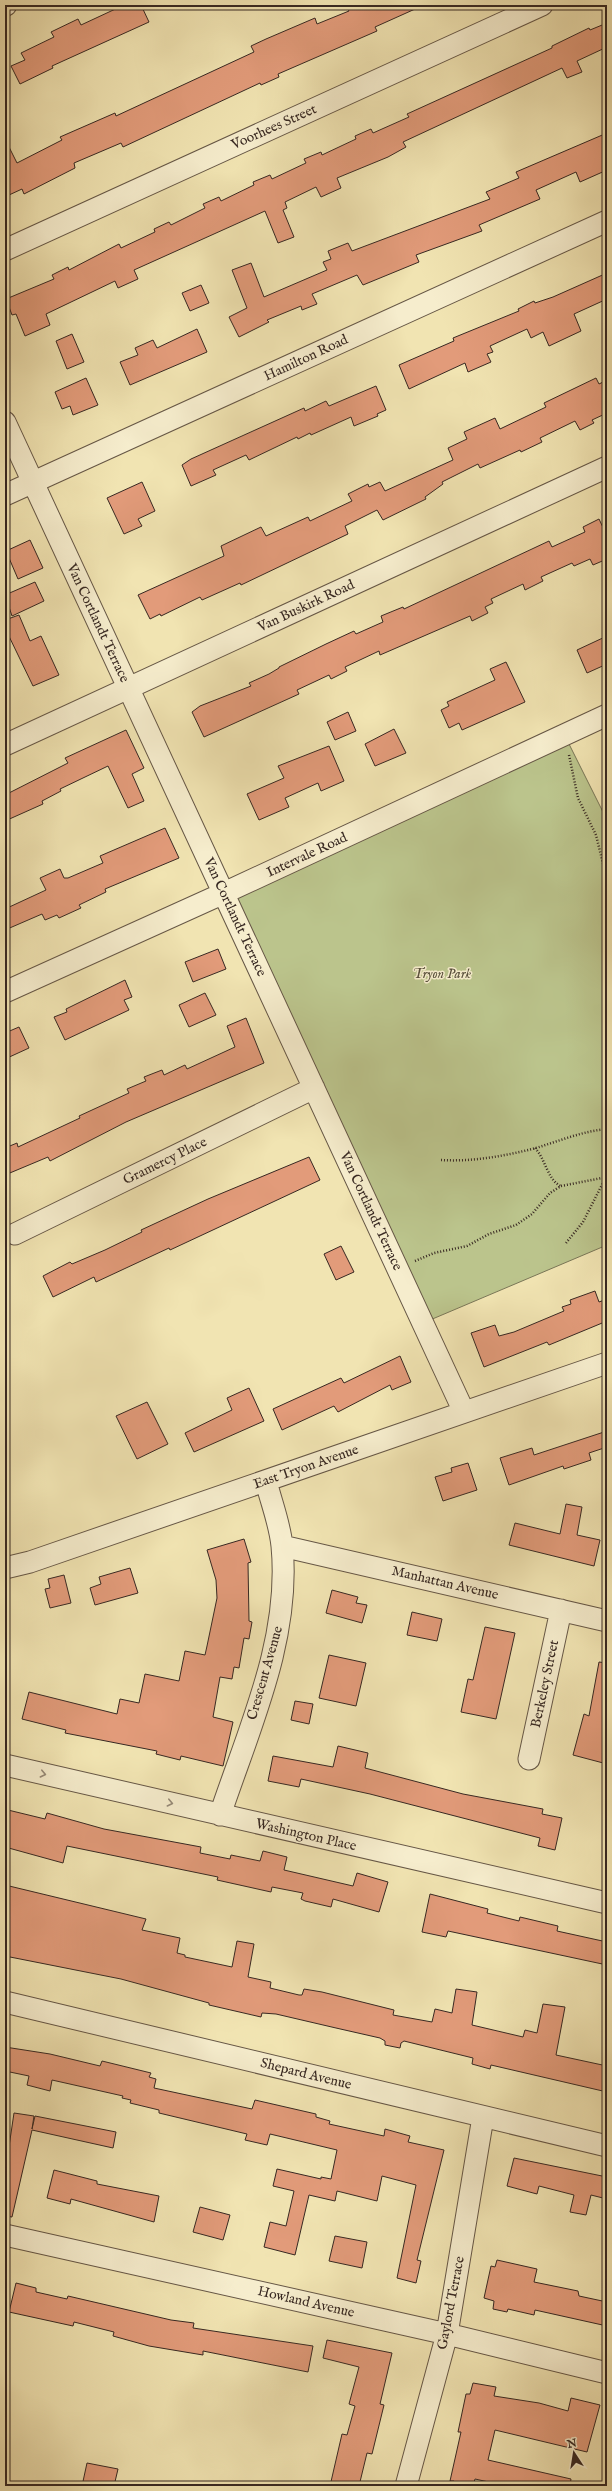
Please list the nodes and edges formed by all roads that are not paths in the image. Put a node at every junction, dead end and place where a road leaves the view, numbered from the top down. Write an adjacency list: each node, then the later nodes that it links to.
1 (542, 5): 3 (street, Voorhees Street)
2 (607, 221): 6 (street, Hamilton Road)
3 (5, 250)
4 (5, 422): 6 (street, Van Cortlandt Terrace)
5 (607, 467): 8 (street, Van Buskirk Road)
6 (33, 482): 7 (street, Hamilton Road); 8 (street, Van Cortlandt Terrace)
7 (5, 495)
8 (128, 688): 10 (street, Van Buskirk Road); 11 (street, Van Cortlandt Terrace)
9 (607, 715): 11 (street, Intervale Road)
10 (5, 745)
11 (224, 894): 12 (street, Intervale Road); 13 (street, Van Cortlandt Terrace)
12 (5, 992)
13 (314, 1088): 14 (street, Gramercy Place); 16 (street, Van Cortlandt Terrace)
14 (15, 1234)
15 (607, 1363): 16 (street, East Tryon Avenue)
16 (464, 1412): 17 (street, East Tryon Avenue)
17 (266, 1481): 18 (street, Crescent Avenue); 19 (street, East Tryon Avenue)
18 (282, 1546): 20 (street, Manhattan Avenue); 24 (street, Crescent Avenue)
19 (5, 1568)
20 (560, 1610): 21 (street, Manhattan Avenue); 22 (street, Berkeley Street)
21 (607, 1621)
22 (529, 1759)
23 (5, 1765): 24 (street, Washington Place, one-way to 24)
24 (220, 1815): 25 (street, Washington Place)
25 (607, 1903)
26 (5, 2002): 27 (street, Shepard Avenue)
27 (483, 2117): 28 (street, Shepard Avenue); 30 (street, Gaylord Terrace)
28 (607, 2146)
29 (5, 2235): 30 (street, Howland Avenue)
30 (447, 2334): 31 (street, Howland Avenue); 32 (street, Gaylord Terrace)
31 (607, 2373)
32 (406, 2486)

